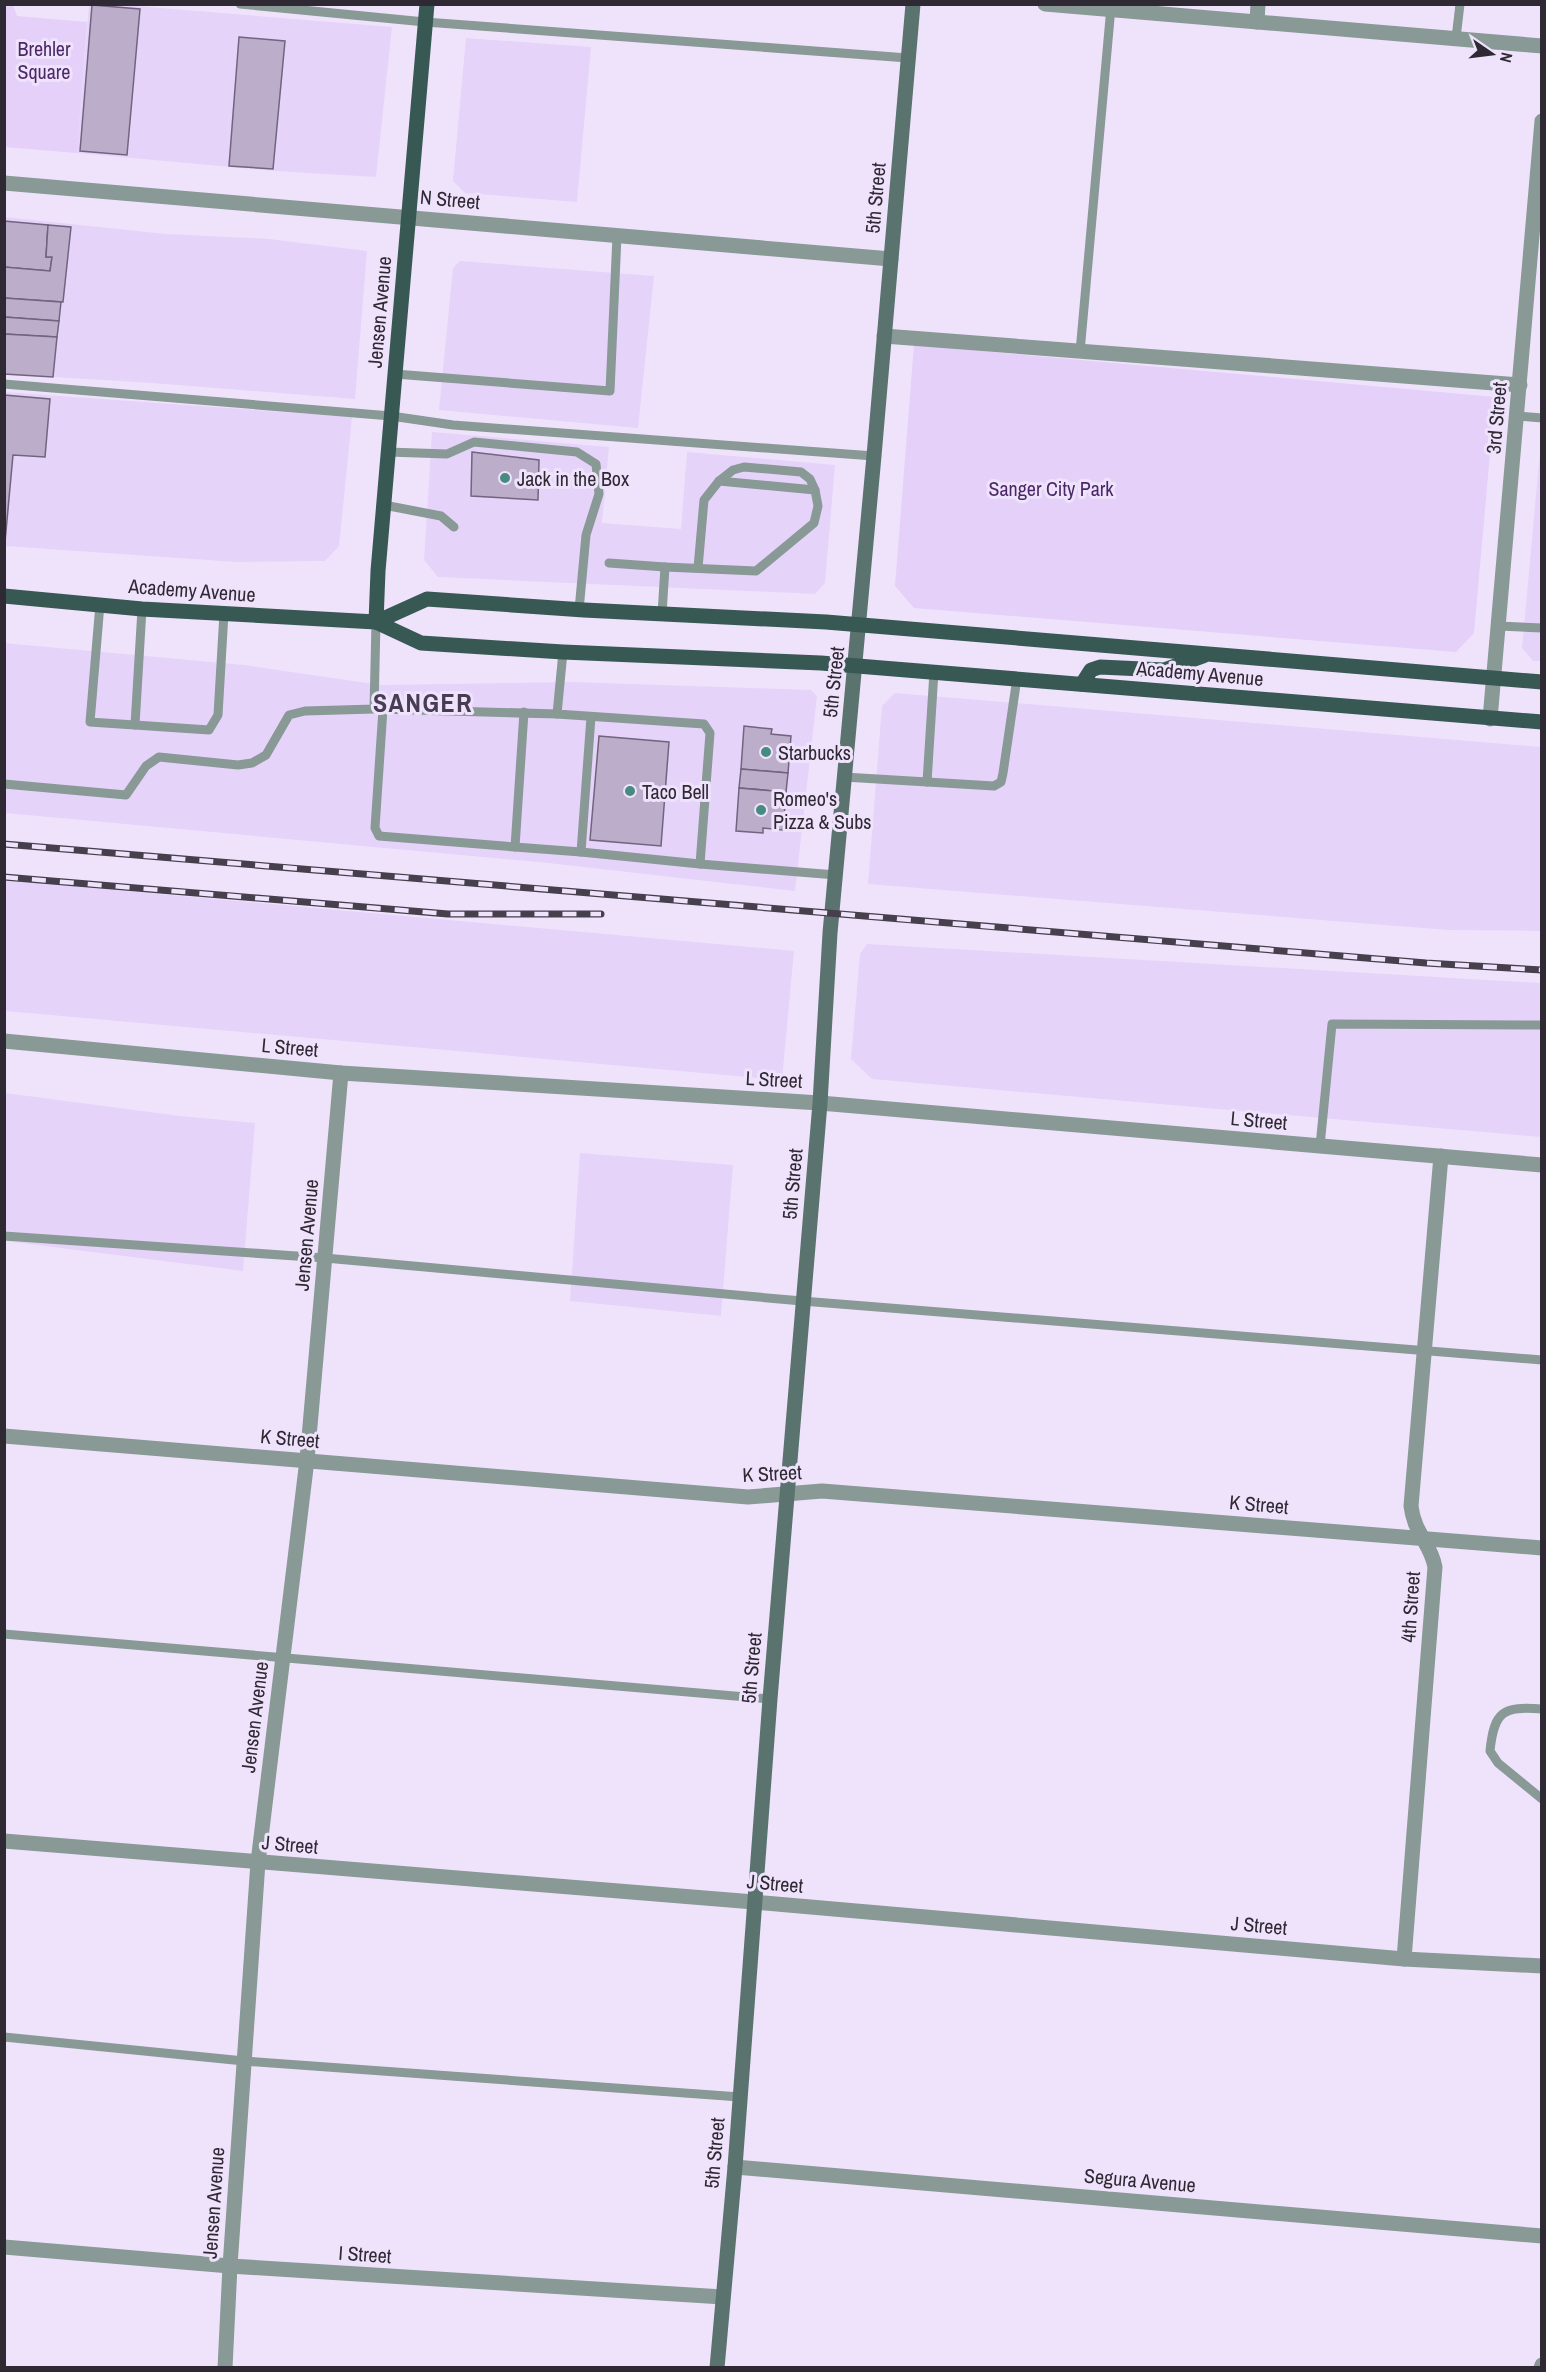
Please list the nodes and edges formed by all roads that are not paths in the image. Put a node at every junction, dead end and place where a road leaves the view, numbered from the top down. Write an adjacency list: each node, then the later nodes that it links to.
1 (240, 4): 8 (lane)
2 (427, 4): 8 (main road, Jensen Avenue)
3 (913, 4): 12 (street, 5th Street)
4 (1045, 4): 7 (street)
5 (1258, 4): 9 (street)
6 (1460, 4): 10 (lane)
7 (1111, 8): 9 (street); 20 (lane)
8 (425, 22): 12 (lane); 16 (main road, Jensen Avenue)
9 (1257, 22): 10 (street)
10 (1456, 38): 11 (street)
11 (1542, 45)
12 (908, 58): 18 (street, 5th Street)
13 (1542, 121): 15 (street, 3rd Street)
14 (4, 183): 16 (street, N Street)
15 (1538, 212): 23 (street, 3rd Street)
16 (409, 216): 17 (street, N Street); 21 (main road, Jensen Avenue)
17 (617, 236): 18 (street, N Street); 21 (lane)
18 (891, 259): 19 (street, 5th Street)
19 (884, 336): 20 (street); 28 (street, 5th Street)
20 (1080, 352): 23 (street)
21 (395, 374): 24 (main road, Jensen Avenue)
22 (4, 384): 24 (lane)
23 (1520, 386): 25 (street, 3rd Street)
24 (391, 416): 27 (main road, Jensen Avenue); 28 (lane)
25 (1517, 416): 26 (lane); 44 (street, 3rd Street)
26 (1542, 418)
27 (388, 452): 31 (main road, Jensen Avenue); 39 (lane)
28 (874, 456): 43 (street, 5th Street)
29 (719, 481): 30 (lane); 30 (lane); 35 (lane)
30 (815, 490): 35 (lane)
31 (384, 505): 32 (lane); 42 (main road, Jensen Avenue)
32 (454, 527)
33 (609, 563): 34 (lane)
34 (665, 567): 35 (lane); 41 (lane)
35 (698, 568)
36 (4, 596): 37 (main road, Academy Avenue)
37 (99, 604): 38 (main road, Academy Avenue); 60 (lane)
38 (142, 609): 40 (main road, Academy Avenue); 60 (lane)
39 (579, 610): 41 (main road, Academy Avenue); 42 (main road, Academy Avenue)
40 (224, 613): 42 (main road, Academy Avenue); 60 (lane)
41 (662, 614): 43 (main road, Academy Avenue)
42 (376, 622): 46 (main road, Academy Avenue); 54 (lane)
43 (859, 624): 47 (main road, Academy Avenue); 48 (street, 5th Street)
44 (1499, 626): 45 (lane); 51 (street, 3rd Street)
45 (1542, 628)
46 (563, 652): 48 (main road, Academy Avenue); 56 (lane)
47 (1209, 654): 51 (main road, Academy Avenue); 53 (main road)
48 (855, 666): 49 (main road, Academy Avenue); 61 (street, 5th Street)
49 (934, 672): 50 (main road, Academy Avenue); 62 (lane)
50 (1017, 678): 53 (main road, Academy Avenue); 62 (lane)
51 (1494, 679): 52 (main road, Academy Avenue); 58 (street, 3rd Street)
52 (1542, 682)
53 (1082, 684): 58 (main road, Academy Avenue)
54 (378, 709): 55 (lane); 63 (lane); 64 (lane)
55 (524, 712): 56 (lane); 64 (lane)
56 (557, 714): 57 (lane)
57 (591, 717): 65 (lane); 66 (lane)
58 (1490, 719): 59 (main road, Academy Avenue)
59 (1542, 722)
60 (135, 725)
61 (844, 777): 62 (lane); 67 (street, 5th Street)
62 (927, 782)
63 (4, 784)
64 (515, 847): 65 (lane)
65 (581, 852): 66 (lane)
66 (700, 864): 67 (lane)
67 (836, 875): 71 (street, 5th Street)
68 (1542, 1025): 72 (lane)
69 (4, 1041): 70 (street, L Street)
70 (341, 1073): 71 (street, L Street); 76 (street, Jensen Avenue)
71 (820, 1103): 72 (street, L Street); 77 (street, 5th Street)
72 (1320, 1146): 73 (street, L Street)
73 (1441, 1156): 74 (street, L Street); 78 (street, 4th Street)
74 (1542, 1165)
75 (4, 1236): 76 (lane)
76 (325, 1258): 77 (lane); 81 (street, Jensen Avenue)
77 (802, 1301): 78 (lane); 82 (street, 5th Street)
78 (1423, 1351): 79 (lane); 83 (street, 4th Street)
79 (1542, 1360)
80 (4, 1436): 81 (street, K Street)
81 (307, 1460): 82 (street, K Street); 86 (street, Jensen Avenue)
82 (787, 1493): 83 (street, K Street); 87 (street, 5th Street)
83 (1420, 1538): 84 (street, K Street); 93 (street, 4th Street)
84 (1542, 1548)
85 (4, 1634): 86 (lane)
86 (282, 1658): 87 (lane); 91 (street, Jensen Avenue)
87 (770, 1699): 92 (street, 5th Street)
88 (1542, 1709): 89 (lane)
89 (1542, 1799)
90 (4, 1840): 91 (street, J Street)
91 (258, 1862): 92 (street, J Street); 96 (street, Jensen Avenue)
92 (754, 1902): 93 (street, J Street); 97 (street, 5th Street)
93 (1404, 1959): 94 (street, J Street)
94 (1542, 1966)
95 (4, 2037): 96 (lane)
96 (244, 2061): 97 (lane); 101 (street, Jensen Avenue)
97 (740, 2097): 98 (street, 5th Street)
98 (735, 2167): 99 (street, Segura Avenue); 102 (street, 5th Street)
99 (1542, 2236)
100 (4, 2247): 101 (street, I Street)
101 (230, 2266): 102 (street, I Street); 103 (street, Jensen Avenue)
102 (723, 2297): 104 (street, 5th Street)
103 (225, 2367)
104 (717, 2367)

